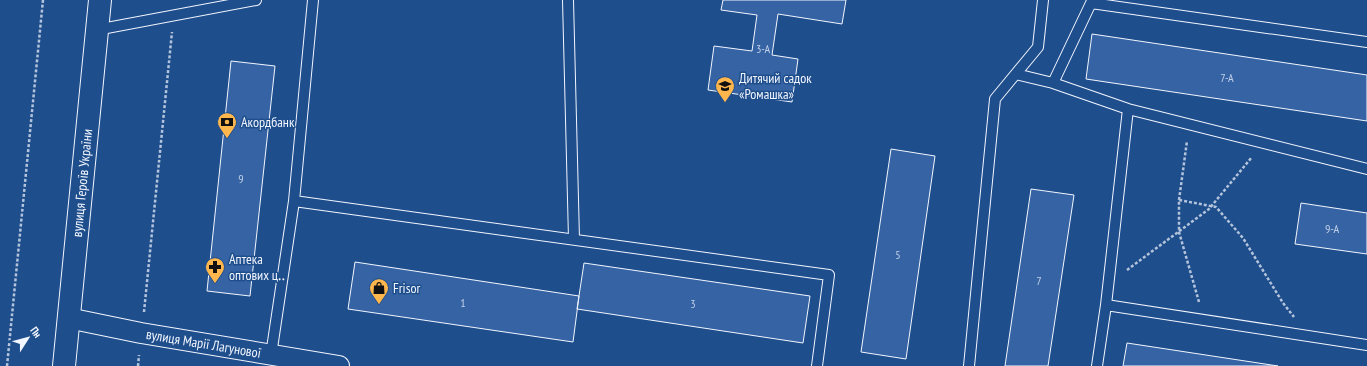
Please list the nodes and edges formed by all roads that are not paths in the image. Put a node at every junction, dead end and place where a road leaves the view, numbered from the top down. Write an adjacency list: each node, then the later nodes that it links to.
1 (100, 0): 6 (main road, вулиця Героїв України)
2 (256, 0): 6 (lane)
3 (313, 0): 12 (lane)
4 (568, 0): 13 (lane)
5 (1042, 0): 8 (lane)
6 (96, 30): 15 (main road, вулиця Героїв України)
7 (1367, 42): 9 (lane)
8 (1016, 74): 9 (lane); 22 (lane)
9 (1053, 83): 10 (lane)
10 (1128, 109): 11 (lane); 14 (lane)
11 (1367, 169)
12 (294, 200): 13 (lane); 17 (lane)
13 (574, 240): 21 (lane)
14 (1106, 305): 16 (lane); 23 (lane)
15 (68, 318): 17 (street, вулиця Марії Лагунової); 19 (main road, вулиця Героїв України)
16 (1367, 344)
17 (271, 355): 18 (street, вулиця Марії Лагунової)
18 (302, 363): 20 (street, вулиця Марії Лагунової)
19 (64, 366)
20 (339, 366)
21 (817, 366)
22 (969, 366)
23 (1097, 366)

